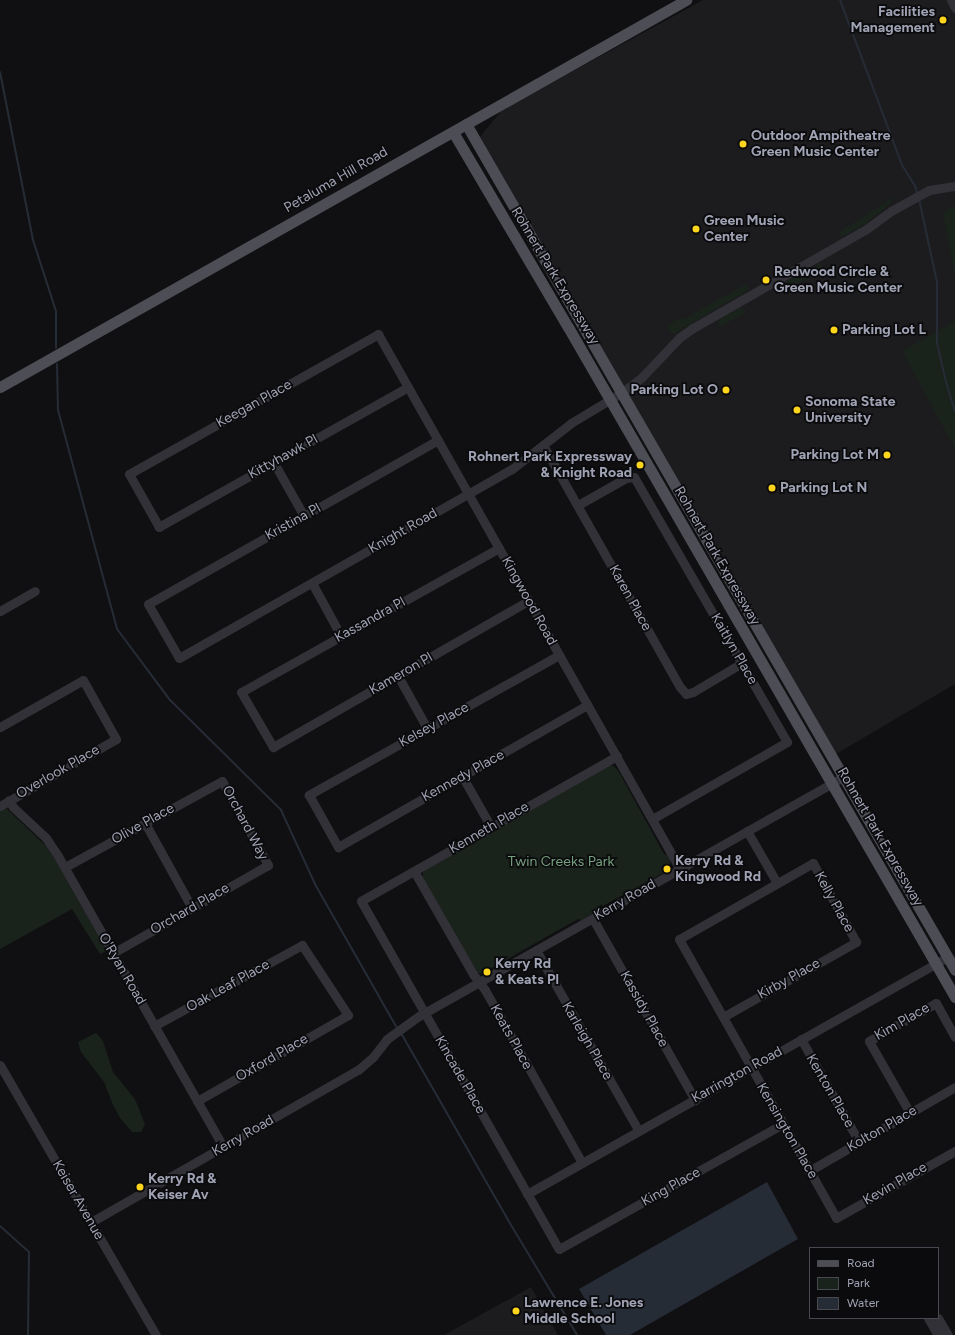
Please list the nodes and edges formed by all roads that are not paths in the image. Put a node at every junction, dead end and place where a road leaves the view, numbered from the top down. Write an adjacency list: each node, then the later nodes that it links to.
1 (686, 0): 4 (main road, Petaluma Hill Road)
2 (951, 0): 3 (street)
3 (955, 8)
4 (466, 124): 5 (main road, Petaluma Hill Road); 10 (main road, Rohnert Park Expressway)
5 (453, 132): 8 (main road, Petaluma Hill Road); 11 (main road, Rohnert Park Expressway)
6 (955, 186): 10 (street, Knight Road)
7 (378, 334): 9 (street, Kingwood Road); 18 (street, Keegan Place)
8 (0, 387)
9 (408, 387): 12 (street, Kingwood Road); 14 (street, Kittyhawk Pl)
10 (621, 393): 11 (street, Knight Road); 35 (main road, Rohnert Park Expressway)
11 (610, 399): 13 (street, Knight Road); 37 (main road, Rohnert Park Expressway)
12 (438, 440): 15 (street, Kingwood Road); 17 (street, Kristina Pl)
13 (543, 445): 15 (street, Knight Road); 16 (street, Karen Place)
14 (274, 463): 17 (street); 18 (street, Kittyhawk Pl)
15 (469, 494): 19 (street, Kingwood Road); 20 (street, Knight Road)
16 (578, 505): 27 (street, Kaitlyn Place); 27 (street, Karen Place)
17 (304, 516): 26 (street, Kristina Pl)
18 (159, 527)
19 (499, 548): 22 (street, Kingwood Road); 24 (street, Kassandra Pl)
20 (312, 583): 24 (street); 26 (street, Knight Road)
21 (35, 591): 23 (street)
22 (528, 601): 25 (street, Kingwood Road); 28 (street, Kameron Pl)
23 (0, 611)
24 (341, 636): 32 (street, Kassandra Pl)
25 (559, 655): 29 (street, Kingwood Road); 31 (street, Kelsey Place)
26 (179, 658)
27 (742, 663): 40 (street, Kaitlyn Place)
28 (398, 676): 31 (street); 32 (street, Kameron Pl)
29 (588, 706): 33 (street, Kingwood Road); 34 (street, Kennedy Place)
30 (0, 726): 38 (street, Overlook Place)
31 (428, 728): 44 (street, Kelsey Place)
32 (273, 747)
33 (617, 756): 40 (street, Kingwood Road); 42 (street, Kenneth Place)
34 (462, 776): 42 (street); 44 (street, Kennedy Place)
35 (843, 777): 37 (street, Kerry Road); 57 (main road, Rohnert Park Expressway)
36 (222, 781): 41 (street, Olive Place); 45 (street, Orchard Way)
37 (832, 783): 43 (street, Kerry Road); 58 (main road, Rohnert Park Expressway)
38 (9, 800): 39 (street, Overlook Place); 46 (street, O'Ryan Road)
39 (0, 806)
40 (652, 819): 47 (street, Kingwood Road)
41 (145, 823): 46 (street, Olive Place); 51 (street)
42 (491, 827): 48 (street, Kenneth Place)
43 (747, 831): 47 (street, Kerry Road); 49 (street)
44 (338, 847)
45 (268, 865): 51 (street, Orchard Place)
46 (64, 867): 56 (street, O'Ryan Road)
47 (680, 869): 52 (street, Kerry Road)
48 (414, 871): 50 (street, Kenneth Place); 60 (street, Keats Place)
49 (777, 883): 53 (street, Kelly Place); 63 (street, Kensington Place)
50 (361, 901): 62 (street, Kincade Place)
51 (192, 908): 56 (street, Orchard Place)
52 (593, 919): 55 (street, Kerry Road); 71 (street, Kassidy Place)
53 (856, 942): 63 (street, Kirby Place)
54 (302, 945): 64 (street, Oak Leaf Place); 70 (street, Oxford Place)
55 (536, 950): 60 (street, Kerry Road); 74 (street, Karleigh Place)
56 (113, 953): 64 (street, O'Ryan Road)
57 (947, 957): 58 (street, Karrington Road); 59 (main road, Rohnert Park Expressway)
58 (936, 964): 61 (main road, Rohnert Park Expressway); 66 (street, Karrington Road)
59 (955, 970)
60 (479, 982): 62 (street, Kerry Road); 78 (street, Keats Place)
61 (955, 997)
62 (425, 1013): 76 (street, Kerry Road); 80 (street, Kincade Place)
63 (723, 1017): 68 (street, Kensington Place)
64 (154, 1026): 70 (street, O'Ryan Road)
65 (955, 1037): 72 (street, Kim Place)
66 (801, 1039): 68 (street, Karrington Road); 75 (street, Kenton Place)
67 (0, 1065): 82 (street, Keiser Avenue)
68 (751, 1068): 71 (street, Karrington Road); 73 (street, Kensington Place)
69 (955, 1087): 72 (street, Kolton Place)
70 (197, 1100): 76 (street, O'Ryan Road)
71 (695, 1100): 74 (street, Karrington Road)
72 (910, 1113): 75 (street, Kolton Place)
73 (783, 1124): 79 (street, Kensington Place); 83 (street, King Place)
74 (639, 1131): 78 (street, Karrington Road)
75 (860, 1142): 79 (street, Kolton Place)
76 (223, 1147): 82 (street, Kerry Road)
77 (955, 1150): 81 (street, Kevin Place)
78 (582, 1163): 80 (street, Karrington Road)
79 (809, 1171): 81 (street, Kensington Place)
80 (527, 1194): 83 (street, Kincade Place)
81 (836, 1218)
82 (91, 1222): 86 (street, Keiser Avenue)
83 (559, 1249)
84 (929, 1319): 87 (street)
85 (939, 1319): 88 (street)
86 (156, 1335)
87 (938, 1335)
88 (948, 1335)

